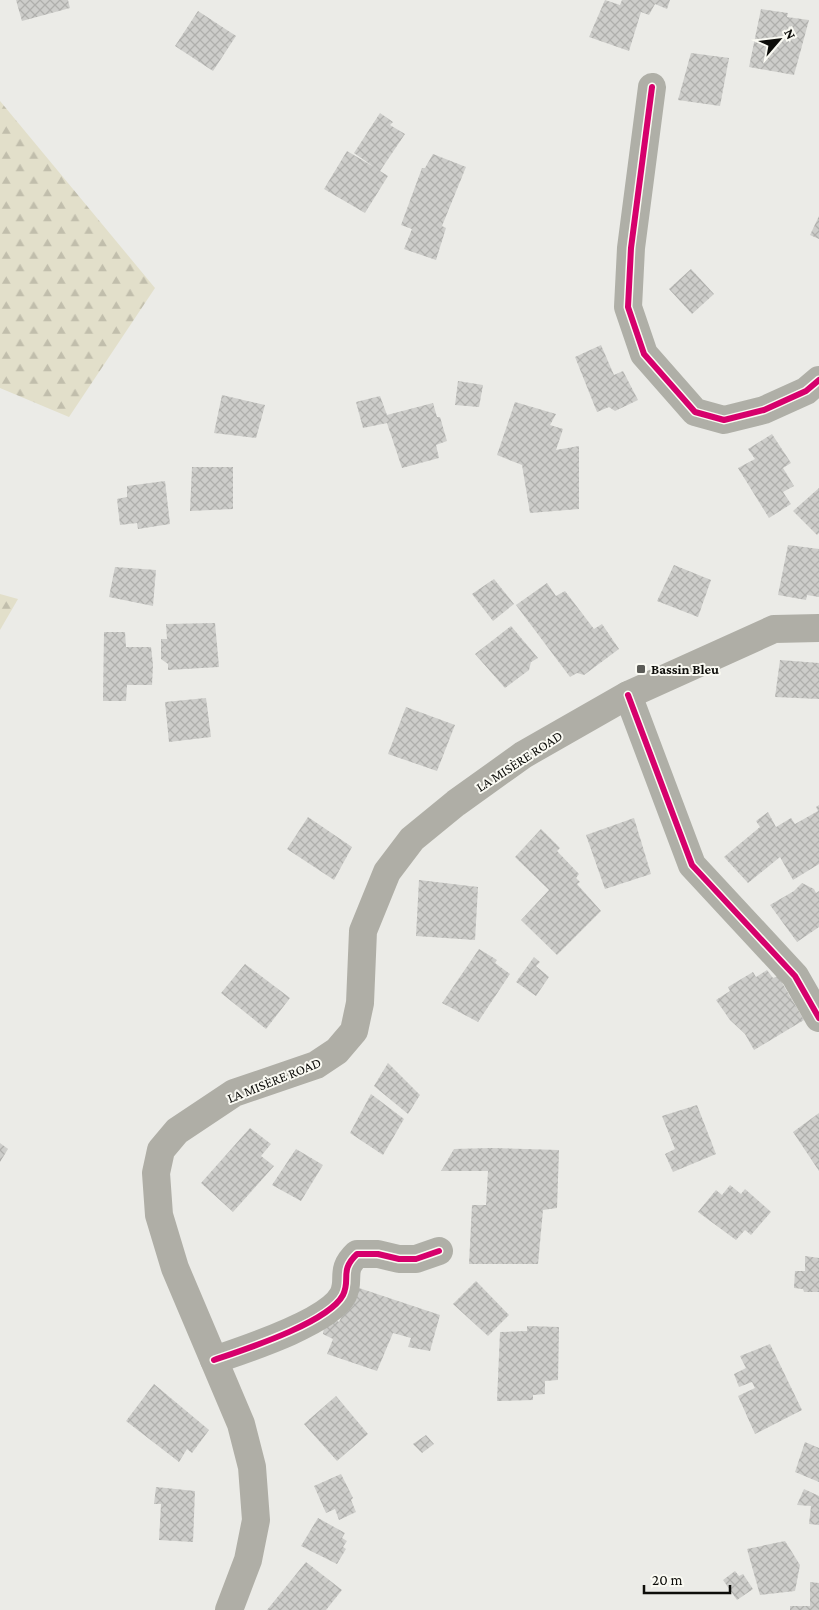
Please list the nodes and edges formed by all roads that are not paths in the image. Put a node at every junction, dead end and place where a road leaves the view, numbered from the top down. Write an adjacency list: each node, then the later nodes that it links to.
1 (652, 87): 2 (street)
2 (819, 380)
3 (819, 628): 4 (main road, LA MISÈRE ROAD)
4 (628, 695): 5 (street); 7 (main road, LA MISÈRE ROAD)
5 (819, 1018)
6 (439, 1251): 7 (street)
7 (214, 1360): 8 (main road, LA MISÈRE ROAD)
8 (228, 1610)

